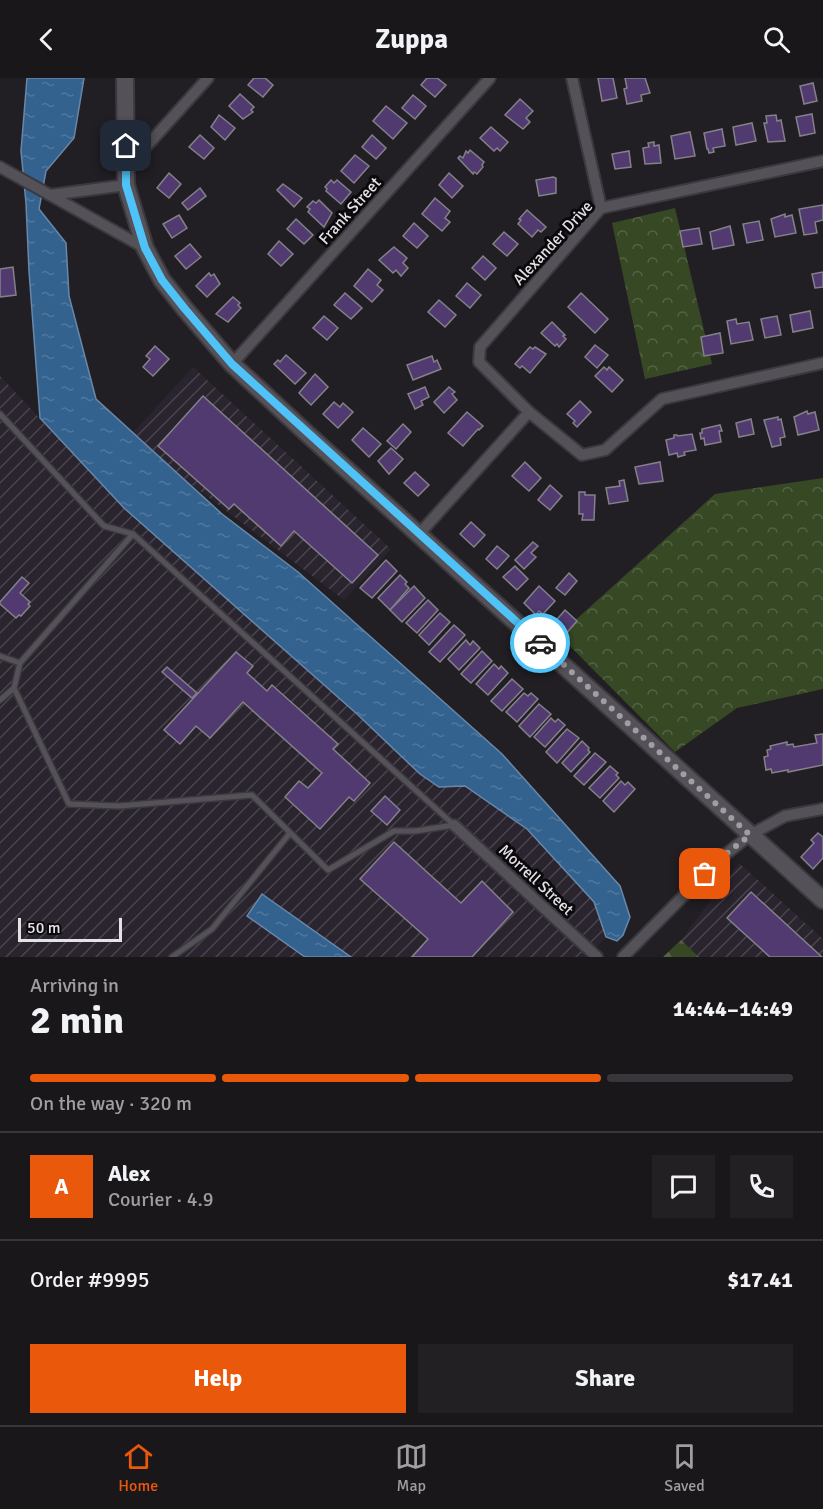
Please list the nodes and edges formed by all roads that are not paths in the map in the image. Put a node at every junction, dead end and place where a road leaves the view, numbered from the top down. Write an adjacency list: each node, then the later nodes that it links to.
1 (125, 78): 7 (street)
2 (208, 78): 7 (street)
3 (490, 78): 12 (street, Frank Street)
4 (572, 78): 9 (street)
5 (823, 161): 9 (street, Alexander Drive)
6 (5, 169): 8 (street)
7 (126, 177): 8 (street); 10 (street)
8 (50, 195): 10 (street)
9 (601, 208): 13 (street, Alexander Drive)
10 (145, 248): 12 (street)
11 (823, 363): 13 (street, Alexander Drive)
12 (232, 364): 15 (street)
13 (529, 412): 15 (street)
14 (0, 414): 16 (lane)
15 (420, 533): 24 (street)
16 (133, 534): 18 (lane); 22 (lane)
17 (0, 656): 18 (lane)
18 (20, 663): 19 (lane)
19 (14, 688): 20 (lane); 23 (lane)
20 (0, 700)
21 (823, 809): 24 (street)
22 (454, 825): 23 (lane); 27 (street, Morrell Street)
23 (290, 833): 26 (lane)
24 (750, 835): 25 (street); 28 (street)
25 (823, 900)
26 (172, 957)
27 (597, 957)
28 (623, 957)

